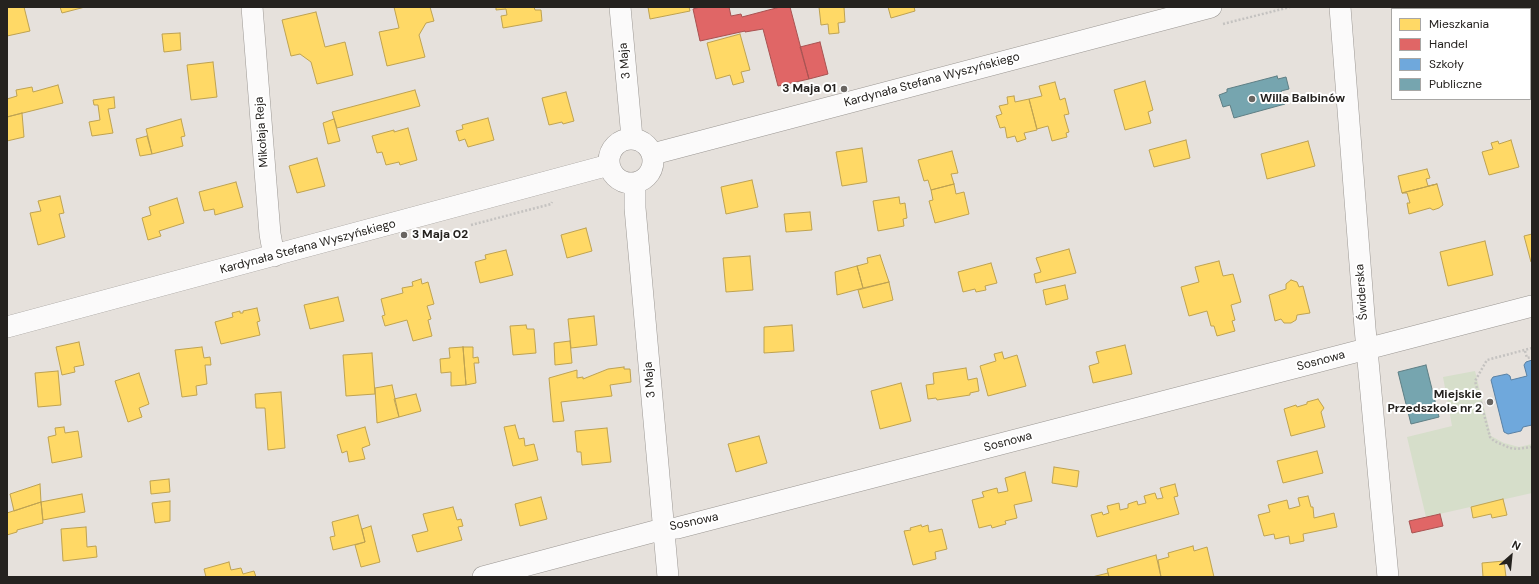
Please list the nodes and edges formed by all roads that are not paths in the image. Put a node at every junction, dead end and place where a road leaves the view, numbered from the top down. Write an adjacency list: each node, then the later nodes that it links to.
1 (252, 7): 9 (street, Mikołaja Reja)
2 (620, 7): 5 (street, 3 Maja)
3 (1211, 7): 6 (street, Kardynała Stefana Wyszyńskiego)
4 (1340, 7): 12 (street, Świderska)
5 (632, 138): 6 (street); 7 (street)
6 (653, 154): 8 (street)
7 (609, 165): 8 (street); 9 (street, Kardynała Stefana Wyszyńskiego)
8 (635, 183): 13 (street, 3 Maja)
9 (274, 256): 11 (street, Kardynała Stefana Wyszyńskiego)
10 (1532, 306): 12 (street, Sosnowa)
11 (7, 327)
12 (1367, 349): 13 (street, Sosnowa); 16 (street, Świderska)
13 (663, 529): 14 (street, Sosnowa); 15 (street, 3 Maja)
14 (483, 577)
15 (668, 577)
16 (1388, 577)

